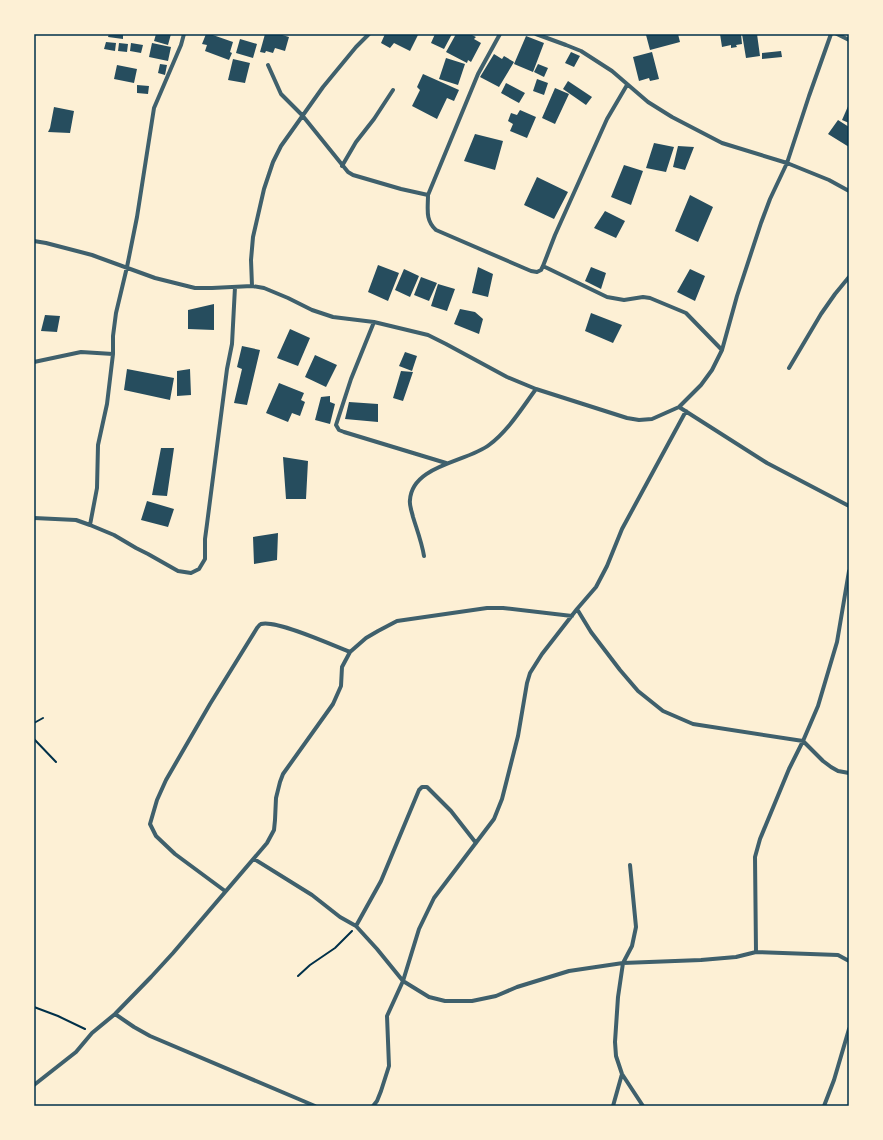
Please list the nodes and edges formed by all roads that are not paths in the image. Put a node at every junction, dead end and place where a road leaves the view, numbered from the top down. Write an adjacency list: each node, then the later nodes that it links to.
1 (184, 34): 18 (street)
2 (369, 34): 11 (street)
3 (500, 34): 15 (street)
4 (536, 34): 9 (street)
5 (831, 34): 12 (street)
6 (837, 34): 7 (street)
7 (849, 40)
8 (268, 65): 11 (street)
9 (627, 85): 12 (street); 17 (street)
10 (393, 90): 13 (street)
11 (302, 115): 13 (street); 20 (street)
12 (788, 163): 14 (street); 23 (street)
13 (342, 166): 15 (street)
14 (849, 191)
15 (428, 195): 17 (street)
16 (34, 242): 18 (street)
17 (543, 266): 23 (street)
18 (128, 267): 21 (street); 24 (street)
19 (849, 277): 26 (street)
20 (252, 286): 21 (street); 22 (street)
21 (235, 287): 33 (street)
22 (374, 322): 27 (street); 30 (street)
23 (722, 350): 28 (street)
24 (113, 354): 25 (street); 33 (street)
25 (34, 362)
26 (789, 368)
27 (536, 389): 28 (street); 30 (street)
28 (679, 407): 29 (street)
29 (686, 411): 31 (street); 36 (street)
30 (447, 463): 34 (street)
31 (849, 506)
32 (34, 518): 33 (street)
33 (90, 524)
34 (424, 556)
35 (849, 571): 39 (street)
36 (577, 609): 37 (street); 39 (street)
37 (572, 616): 38 (street); 41 (street)
38 (350, 652): 42 (street); 44 (street)
39 (803, 741): 40 (street); 46 (street)
40 (849, 773)
41 (476, 843): 45 (street); 49 (street)
42 (254, 859): 44 (street); 45 (street)
43 (630, 865): 48 (street)
44 (225, 891): 50 (street)
45 (356, 926): 49 (street)
46 (756, 952): 47 (street); 48 (street)
47 (849, 961)
48 (623, 963): 49 (street); 52 (street)
49 (403, 981): 55 (street)
50 (115, 1014): 53 (street); 54 (street)
51 (849, 1029): 58 (street)
52 (622, 1074): 56 (street); 57 (street)
53 (34, 1085)
54 (315, 1106)
55 (373, 1106)
56 (613, 1106)
57 (643, 1106)
58 (824, 1106)

